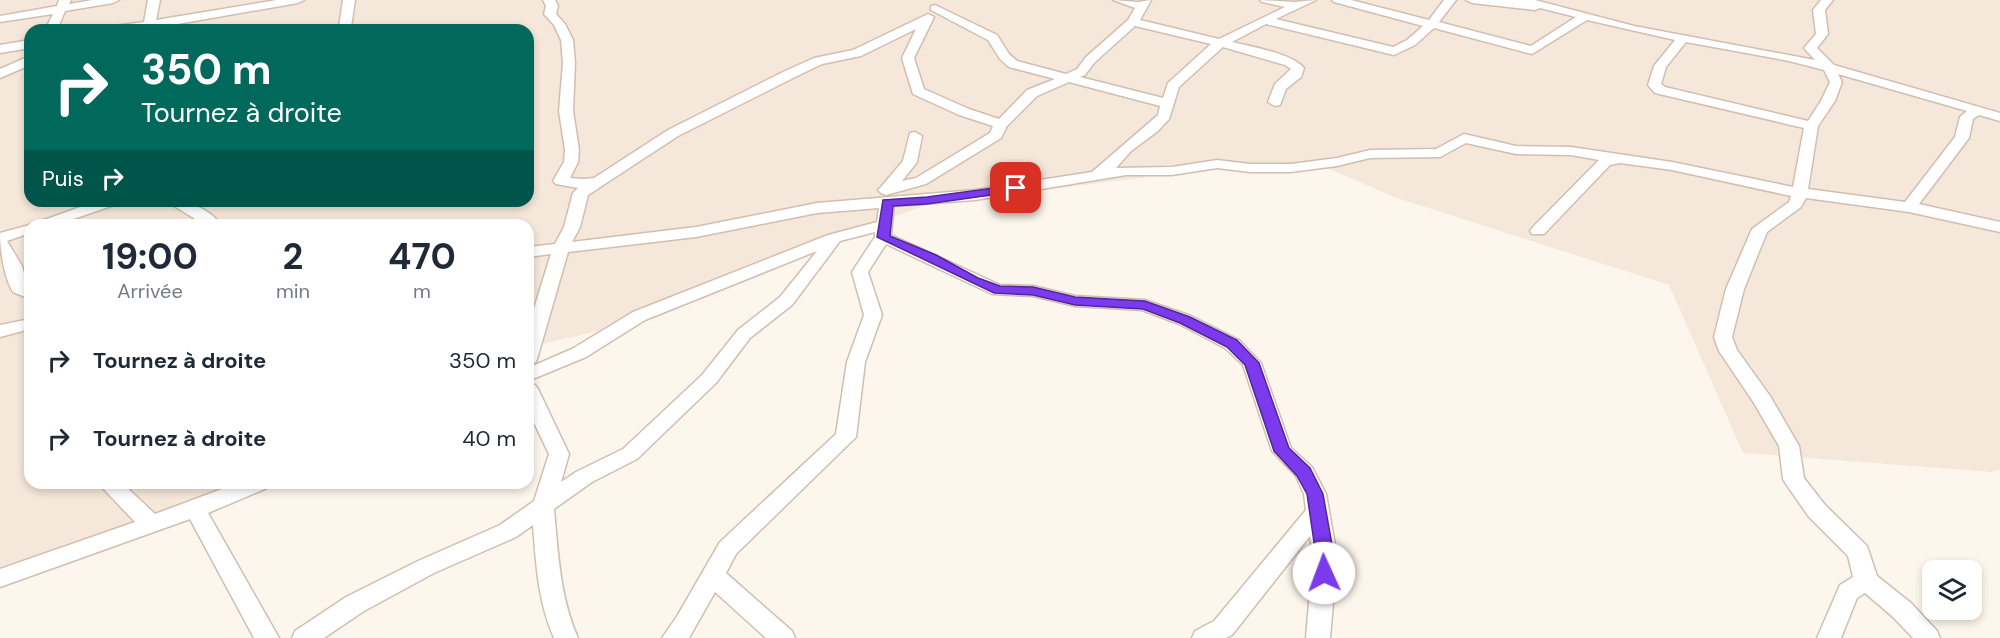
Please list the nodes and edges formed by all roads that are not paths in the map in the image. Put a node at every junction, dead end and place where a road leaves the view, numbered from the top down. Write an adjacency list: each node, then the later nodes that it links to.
1 (113, 0): 15 (street)
2 (154, 0): 26 (street)
3 (298, 0): 27 (street)
4 (349, 0): 28 (street)
5 (549, 0): 46 (street)
6 (1119, 0): 14 (street)
7 (1268, 0): 17 (street)
8 (1310, 0): 17 (street)
9 (1338, 0): 24 (street)
10 (1450, 0): 24 (street)
11 (1472, 0): 18 (street)
12 (1522, 0): 18 (street)
13 (1827, 0): 34 (street)
14 (1143, 3): 23 (street)
15 (62, 4): 20 (street); 25 (street)
16 (940, 4): 22 (street); 36 (street)
17 (1296, 6): 21 (street)
18 (1552, 9): 19 (street)
19 (1585, 17): 24 (street); 29 (street)
20 (0, 18)
21 (1265, 20): 24 (street); 30 (street)
22 (926, 21): 41 (street); 46 (street)
23 (1133, 22): 30 (street); 36 (street)
24 (1433, 23)
25 (54, 24)
26 (144, 24)
27 (160, 24)
28 (345, 24)
29 (1683, 38): 34 (street); 42 (street)
30 (1220, 44): 37 (street); 38 (street)
31 (24, 45): 32 (street)
32 (0, 49)
33 (24, 63): 35 (street)
34 (1829, 67): 39 (street); 42 (street)
35 (0, 74)
36 (1069, 78): 38 (street); 41 (street)
37 (1275, 102)
38 (1166, 103): 45 (street)
39 (1978, 110): 40 (street); 51 (street)
40 (2000, 117)
41 (1001, 124): 48 (street)
42 (1811, 126): 47 (street)
43 (915, 136): 48 (street)
44 (1622, 158): 45 (street); 47 (street); 57 (street)
45 (1097, 175): 48 (street)
46 (595, 182): 60 (street)
47 (1800, 193): 51 (street); 76 (street)
48 (889, 196): 56 (street); 60 (street)
49 (94, 207): 52 (street)
50 (185, 207): 53 (street)
51 (1908, 207): 54 (street)
52 (58, 219)
53 (207, 219)
54 (2000, 227)
55 (24, 230): 59 (street)
56 (884, 231): 58 (street); 72 (street); 74 (street)
57 (1538, 231)
58 (834, 238): 66 (street); 70 (street)
59 (0, 240): 62 (street)
60 (561, 248): 61 (street); 65 (street)
61 (534, 251)
62 (24, 291)
63 (24, 325): 64 (street)
64 (0, 331)
65 (534, 338)
66 (534, 372)
67 (534, 402): 70 (street)
68 (115, 489): 73 (street)
69 (244, 489): 71 (street)
70 (543, 507): 78 (street); 79 (street)
71 (195, 509): 73 (street); 77 (street)
72 (1318, 511): 82 (street); 83 (street)
73 (150, 523): 75 (street)
74 (713, 576): 80 (street); 81 (street)
75 (0, 578)
76 (1866, 581): 84 (street); 85 (street)
77 (267, 638)
78 (304, 638)
79 (566, 638)
80 (674, 638)
81 (783, 638)
82 (1204, 638)
83 (1318, 638)
84 (1829, 638)
85 (1928, 638)

